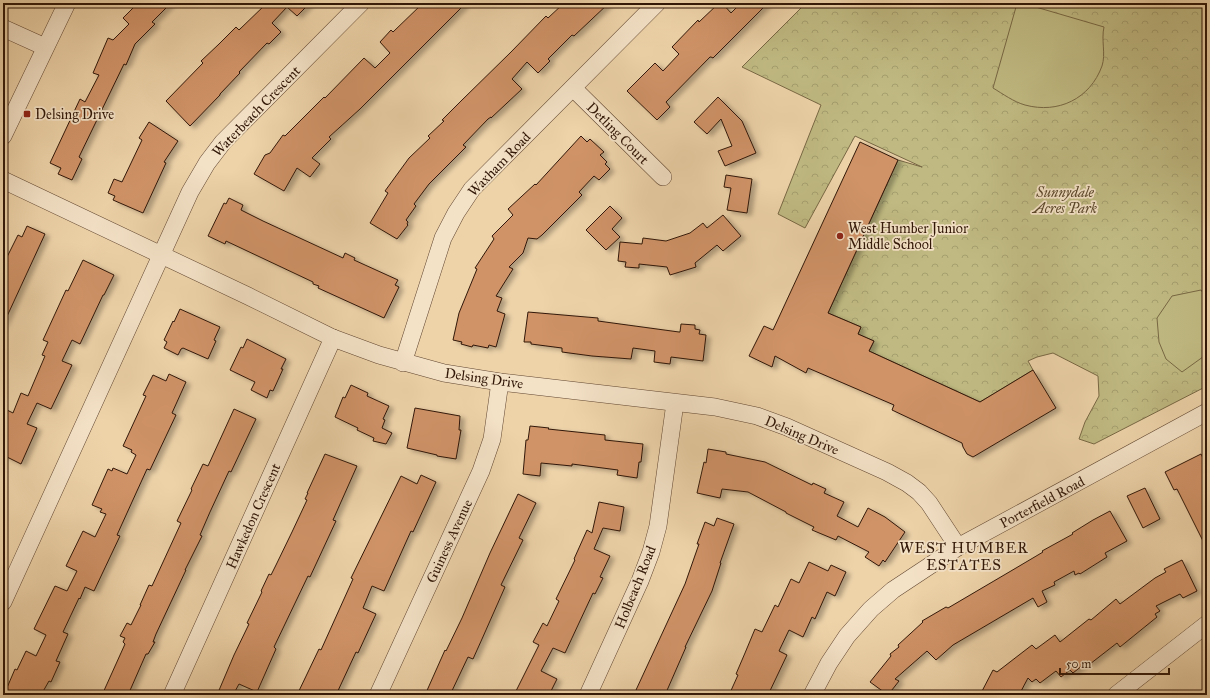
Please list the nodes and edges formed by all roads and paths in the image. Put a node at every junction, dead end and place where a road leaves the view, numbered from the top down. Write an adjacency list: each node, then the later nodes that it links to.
1 (67, 3): 5 (street)
2 (361, 3): 10 (street, Waterbeach Crescent)
3 (657, 3): 6 (street, Waxham Road)
4 (3, 28): 5 (street)
5 (45, 47): 7 (street)
6 (574, 88): 8 (street, Detling Court); 12 (street, Waxham Road)
7 (3, 136)
8 (663, 177)
9 (3, 180): 10 (street, Delsing Drive)
10 (162, 255): 11 (street, Delsing Drive); 17 (street)
11 (334, 338): 12 (street, Delsing Drive); 19 (street, Hawkedon Crescent)
12 (403, 363): 13 (street, Delsing Drive)
13 (500, 382): 14 (street, Delsing Drive); 20 (street, Guiness Avenue)
14 (675, 403): 16 (street, Delsing Drive); 21 (street, Holbeach Road)
15 (1207, 412): 16 (street, Porterfield Road)
16 (958, 547): 22 (street, Porterfield Road)
17 (3, 602)
18 (1207, 624): 23 (street)
19 (172, 695)
20 (378, 695)
21 (588, 695)
22 (812, 695)
23 (1116, 695)

